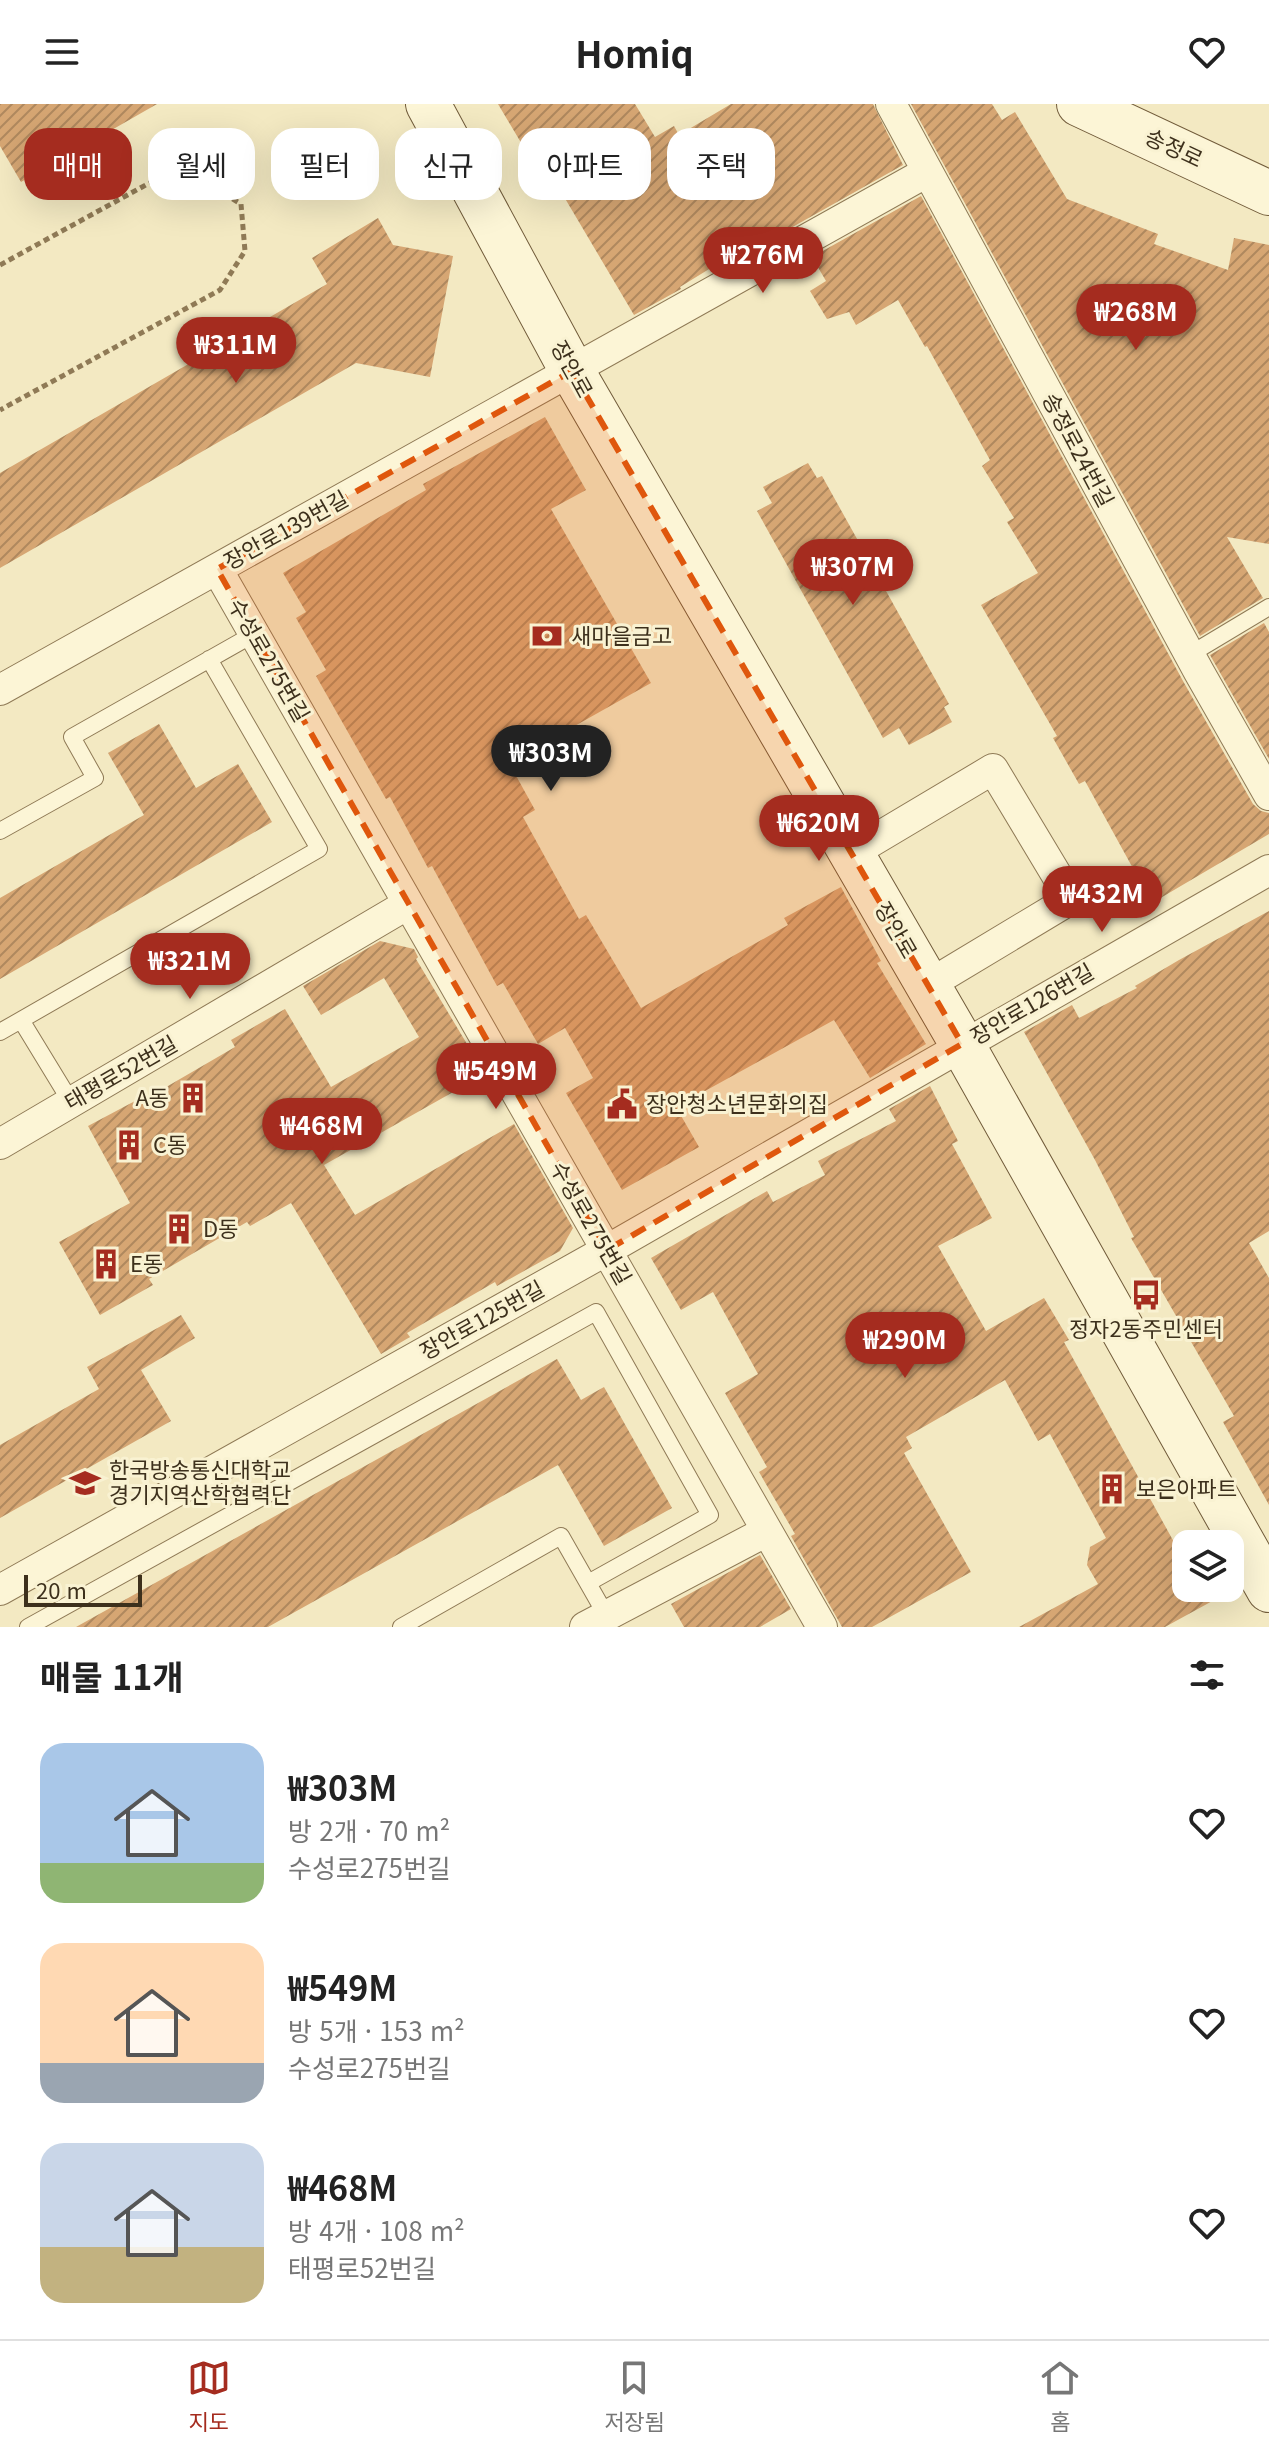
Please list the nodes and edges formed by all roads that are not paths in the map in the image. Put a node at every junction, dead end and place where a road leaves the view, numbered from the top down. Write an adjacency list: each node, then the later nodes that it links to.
1 (428, 104): 6 (main road, 장안로)
2 (891, 104): 4 (street, 송정로24번길)
3 (1079, 104): 5 (main road, 송정로)
4 (927, 172): 6 (street, 장안로139번길); 10 (street, 송정로24번길)
5 (1269, 193)
6 (572, 371): 7 (street, 장안로139번길); 15 (main road, 장안로)
7 (217, 569): 9 (street, 수성로275번길); 12 (street, 장안로139번길)
8 (1269, 607): 10 (lane)
9 (254, 634): 11 (lane); 17 (street, 수성로275번길)
10 (1189, 655): 13 (street, 송정로24번길)
11 (209, 659): 14 (lane); 19 (lane)
12 (0, 690)
13 (1269, 795)
14 (0, 831)
15 (852, 853): 18 (main road, 장안로); 18 (street)
16 (1269, 870): 21 (street, 장안로126번길)
17 (408, 904): 22 (street, 태평로52번길); 24 (street, 수성로275번길)
18 (928, 985): 21 (main road, 장안로)
19 (21, 1020): 20 (lane); 22 (lane)
20 (0, 1032)
21 (962, 1044): 24 (street, 장안로125번길); 28 (main road, 장안로)
22 (71, 1102): 23 (street, 태평로52번길)
23 (0, 1144)
24 (607, 1250): 25 (street, 수성로275번길); 27 (street, 장안로125번길)
25 (767, 1531): 29 (street); 32 (street, 수성로275번길)
26 (588, 1583): 29 (lane); 30 (lane); 31 (lane)
27 (0, 1590)
28 (1269, 1590)
29 (601, 1623)
30 (28, 1627)
31 (401, 1627)
32 (822, 1627)

